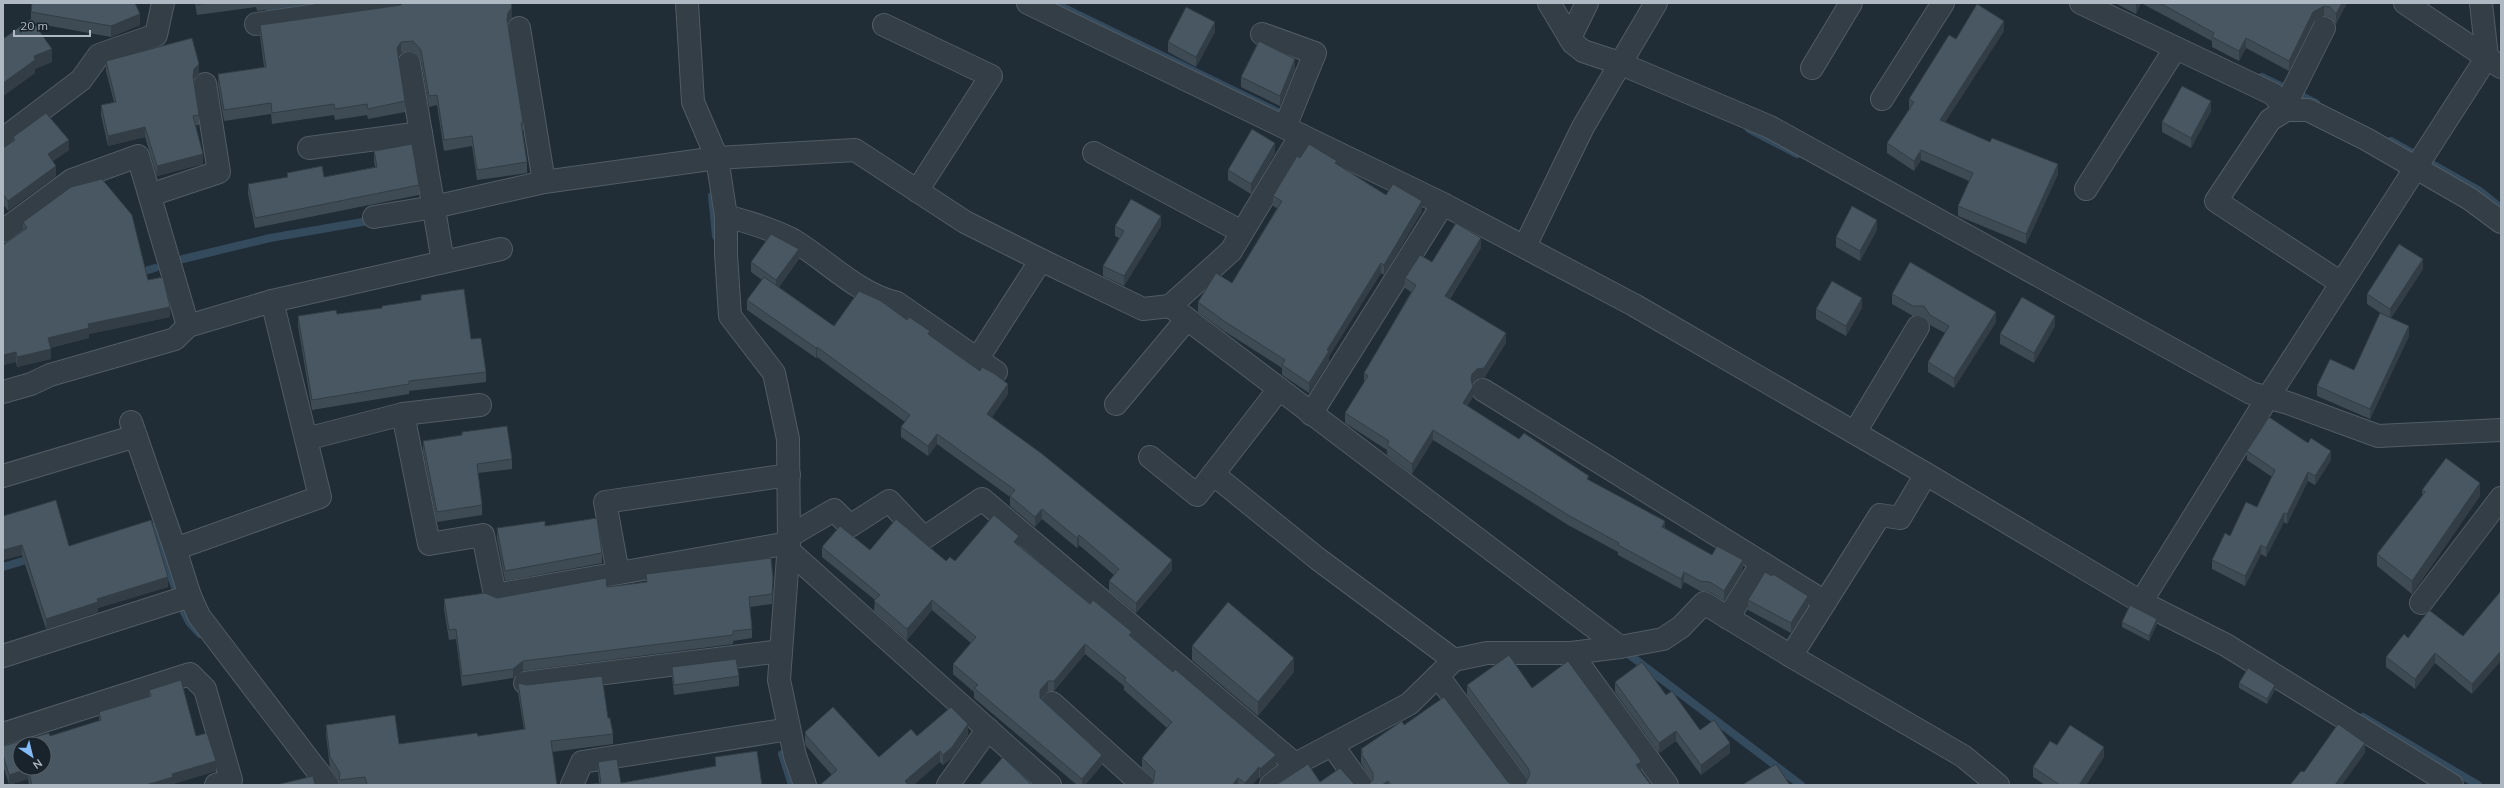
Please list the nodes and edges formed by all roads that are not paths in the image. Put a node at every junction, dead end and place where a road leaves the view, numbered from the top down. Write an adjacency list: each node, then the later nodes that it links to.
1 (163, 3): 29 (street)
2 (399, 3): 13 (street)
3 (687, 3): 32 (street)
4 (1028, 3): 27 (street)
5 (1549, 3): 18 (street)
6 (1587, 3): 18 (street)
7 (1656, 3): 23 (street)
8 (1851, 3): 22 (street)
9 (1943, 3): 26 (street)
10 (2081, 3): 19 (street)
11 (2405, 3): 20 (street)
12 (2481, 3): 20 (street)
13 (256, 24)
14 (884, 25): 36 (street)
15 (519, 28): 34 (street)
16 (2324, 28): 25 (street)
17 (1262, 34): 27 (street)
18 (1575, 44): 23 (street)
19 (2175, 49): 25 (street); 35 (street)
20 (2494, 62): 33 (street)
21 (409, 63): 28 (street)
22 (1812, 68)
23 (1616, 71): 45 (street); 60 (street)
24 (205, 84): 37 (street)
25 (2290, 97): 33 (street); 49 (street)
26 (1882, 98)
27 (1291, 129): 38 (street); 44 (street)
28 (421, 133): 30 (street); 39 (street)
29 (3, 139)
30 (309, 148)
31 (1094, 153): 44 (street)
32 (717, 158): 34 (street); 36 (street); 40 (street)
33 (2419, 162): 42 (street); 49 (street)
34 (544, 182): 39 (street)
35 (2086, 189)
36 (917, 191): 47 (street)
37 (150, 195): 43 (street); 53 (street)
38 (1443, 204): 45 (street); 64 (street)
39 (434, 207): 41 (street); 48 (street)
40 (726, 216): 55 (street); 71 (street)
41 (374, 217)
42 (2501, 222)
43 (3, 231)
44 (1242, 232): 51 (street)
45 (1528, 240): 65 (street)
46 (502, 249): 48 (street)
47 (1041, 260): 51 (street); 55 (street)
48 (443, 262): 50 (street)
49 (2341, 283): 60 (street)
50 (272, 301): 53 (street); 67 (street)
51 (1170, 306): 52 (street)
52 (1187, 319): 57 (street); 61 (street)
53 (188, 326): 59 (street)
54 (1918, 327): 65 (street)
55 (978, 358): 56 (street)
56 (996, 372)
57 (1279, 389): 64 (street); 69 (street)
58 (1483, 390): 76 (street)
59 (3, 392)
60 (2265, 402): 66 (street); 79 (street)
61 (1116, 404)
62 (480, 405): 63 (street)
63 (403, 414): 67 (street); 77 (street)
64 (1311, 414): 83 (street)
65 (1858, 427): 70 (street)
66 (2501, 430)
67 (306, 439): 75 (street)
68 (1150, 457): 69 (street)
69 (1213, 474): 88 (street)
70 (1926, 474): 79 (street); 80 (street)
71 (789, 475): 74 (street); 77 (street)
72 (3, 476): 75 (street)
73 (2501, 498): 81 (street)
74 (788, 543): 77 (street); 84 (street); 93 (street); 96 (street)
75 (175, 549): 78 (street)
76 (1762, 563): 80 (street); 82 (street)
77 (618, 573)
78 (190, 596): 86 (street); 98 (street)
79 (2145, 596): 109 (street)
80 (1825, 602): 87 (street)
81 (2421, 603)
82 (1728, 618): 83 (street); 87 (street)
83 (1620, 647): 85 (street)
84 (781, 650): 90 (street); 92 (street)
85 (1571, 652): 88 (street); 107 (street)
86 (3, 656)
87 (1791, 656): 108 (street)
88 (1454, 660): 89 (street)
89 (1438, 676): 95 (street); 106 (street)
90 (525, 683)
91 (1052, 703): 103 (street)
92 (789, 729): 99 (street); 100 (street)
93 (988, 729): 101 (street); 102 (street)
94 (3, 734): 97 (street)
95 (1332, 745): 96 (street); 105 (street)
96 (1296, 765): 104 (street)
97 (216, 785)
98 (328, 785)
99 (572, 785)
100 (805, 785)
101 (948, 785)
102 (1050, 785)
103 (1143, 785)
104 (1271, 785)
105 (1361, 785)
106 (1518, 785)
107 (1667, 785)
108 (1998, 785)
109 (2452, 785)

